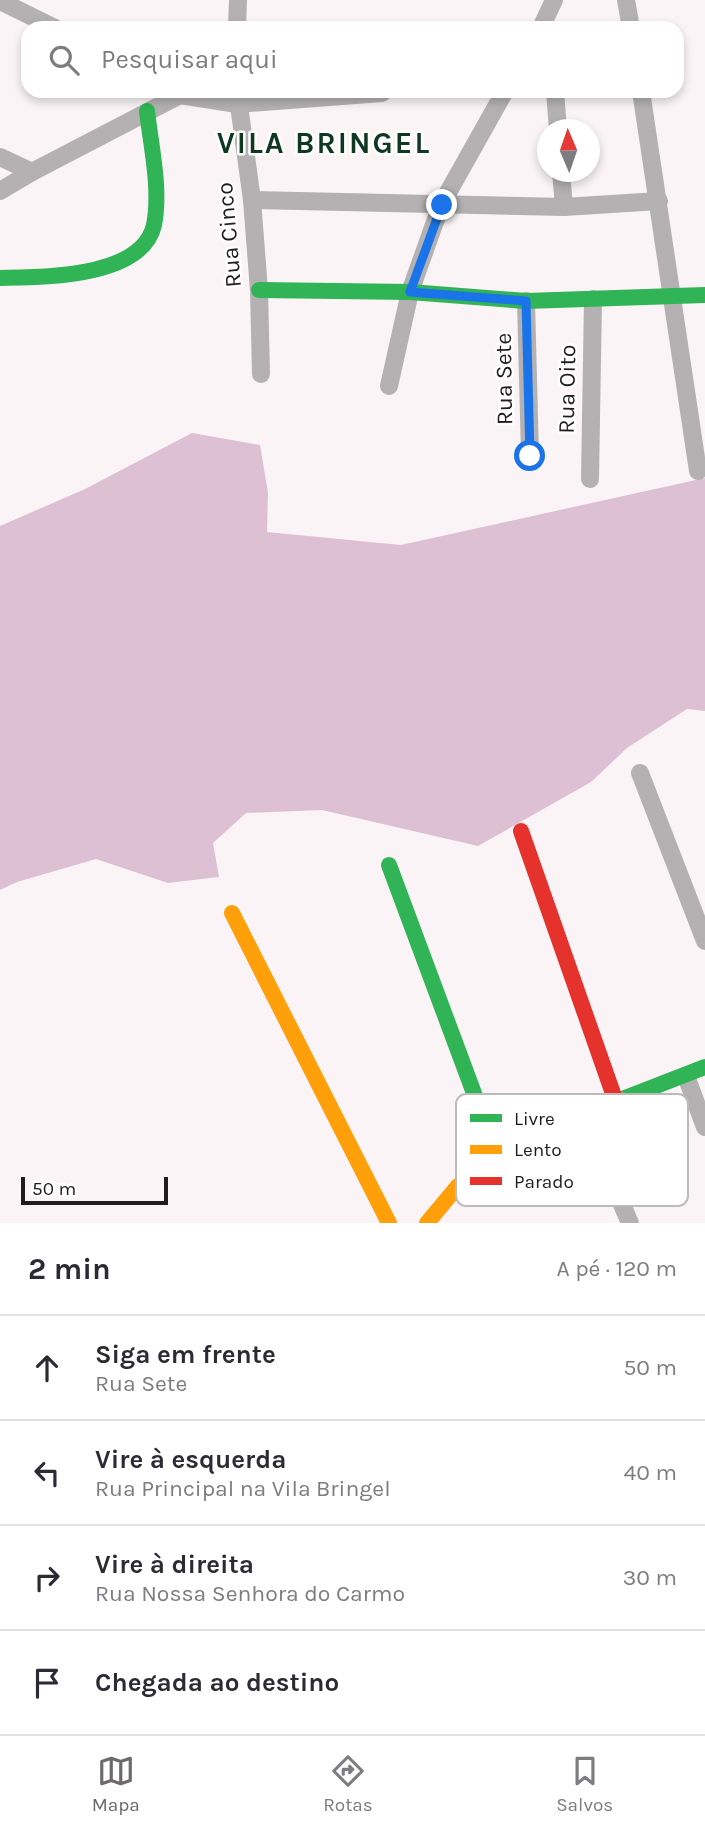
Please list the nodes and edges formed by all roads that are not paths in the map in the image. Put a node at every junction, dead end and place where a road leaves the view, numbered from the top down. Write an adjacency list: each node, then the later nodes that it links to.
1 (238, 0): 5 (street)
2 (626, 0): 6 (street)
3 (0, 1): 4 (street)
4 (41, 21)
5 (237, 21)
6 (630, 21)
7 (169, 98): 12 (street)
8 (237, 98): 18 (street, Rua Cinco)
9 (501, 98): 20 (street)
10 (556, 98): 13 (street)
11 (642, 98): 19 (street)
12 (147, 111): 15 (street); 22 (street)
13 (557, 119)
14 (0, 157): 15 (street)
15 (32, 172): 17 (street)
16 (562, 182): 21 (street)
17 (0, 191)
18 (252, 200): 20 (street); 23 (street, Rua Cinco)
19 (659, 201): 21 (street); 26 (street)
20 (442, 205): 21 (street); 24 (street)
21 (564, 206)
22 (0, 278)
23 (259, 290): 24 (street); 29 (street, Rua Cinco)
24 (410, 292): 28 (street); 30 (street)
25 (705, 295): 26 (street)
26 (672, 296): 27 (street); 32 (street)
27 (593, 299): 28 (street); 33 (street, Rua Oito)
28 (526, 301): 31 (street, Rua Sete)
29 (261, 374)
30 (389, 386)
31 (530, 456)
32 (698, 471)
33 (590, 479)
34 (640, 773): 38 (street)
35 (521, 831): 42 (street)
36 (389, 865): 41 (street)
37 (232, 913): 47 (street)
38 (705, 941)
39 (705, 1067): 40 (street)
40 (685, 1076): 43 (street); 44 (street)
41 (475, 1094)
42 (613, 1094)
43 (637, 1094)
44 (705, 1127)
45 (456, 1188): 48 (street)
46 (623, 1206): 49 (street)
47 (389, 1223)
48 (427, 1223)
49 (630, 1223)

